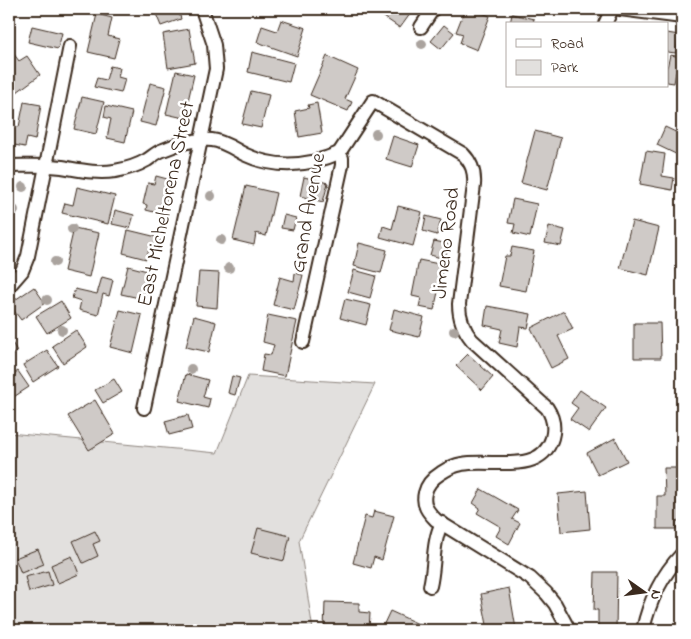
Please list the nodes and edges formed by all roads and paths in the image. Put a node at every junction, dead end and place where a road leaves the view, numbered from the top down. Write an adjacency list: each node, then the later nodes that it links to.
1 (202, 9): 10 (street, East Micheltorena Street)
2 (433, 9): 7 (street)
3 (612, 9): 6 (street)
4 (620, 9): 5 (street)
5 (682, 17)
6 (606, 22)
7 (421, 27)
8 (70, 46): 13 (street)
9 (373, 101): 11 (street, Grand Avenue); 17 (street, Jimeno Road)
10 (201, 140): 11 (street); 13 (street); 16 (street, East Micheltorena Street)
11 (338, 153): 15 (street, Grand Avenue)
12 (9, 166): 13 (street)
13 (47, 166): 14 (street)
14 (9, 286)
15 (304, 342)
16 (144, 408)
17 (442, 524): 19 (street); 20 (street, Jimeno Road)
18 (682, 554): 21 (street)
19 (430, 586)
20 (569, 630)
21 (643, 630)

